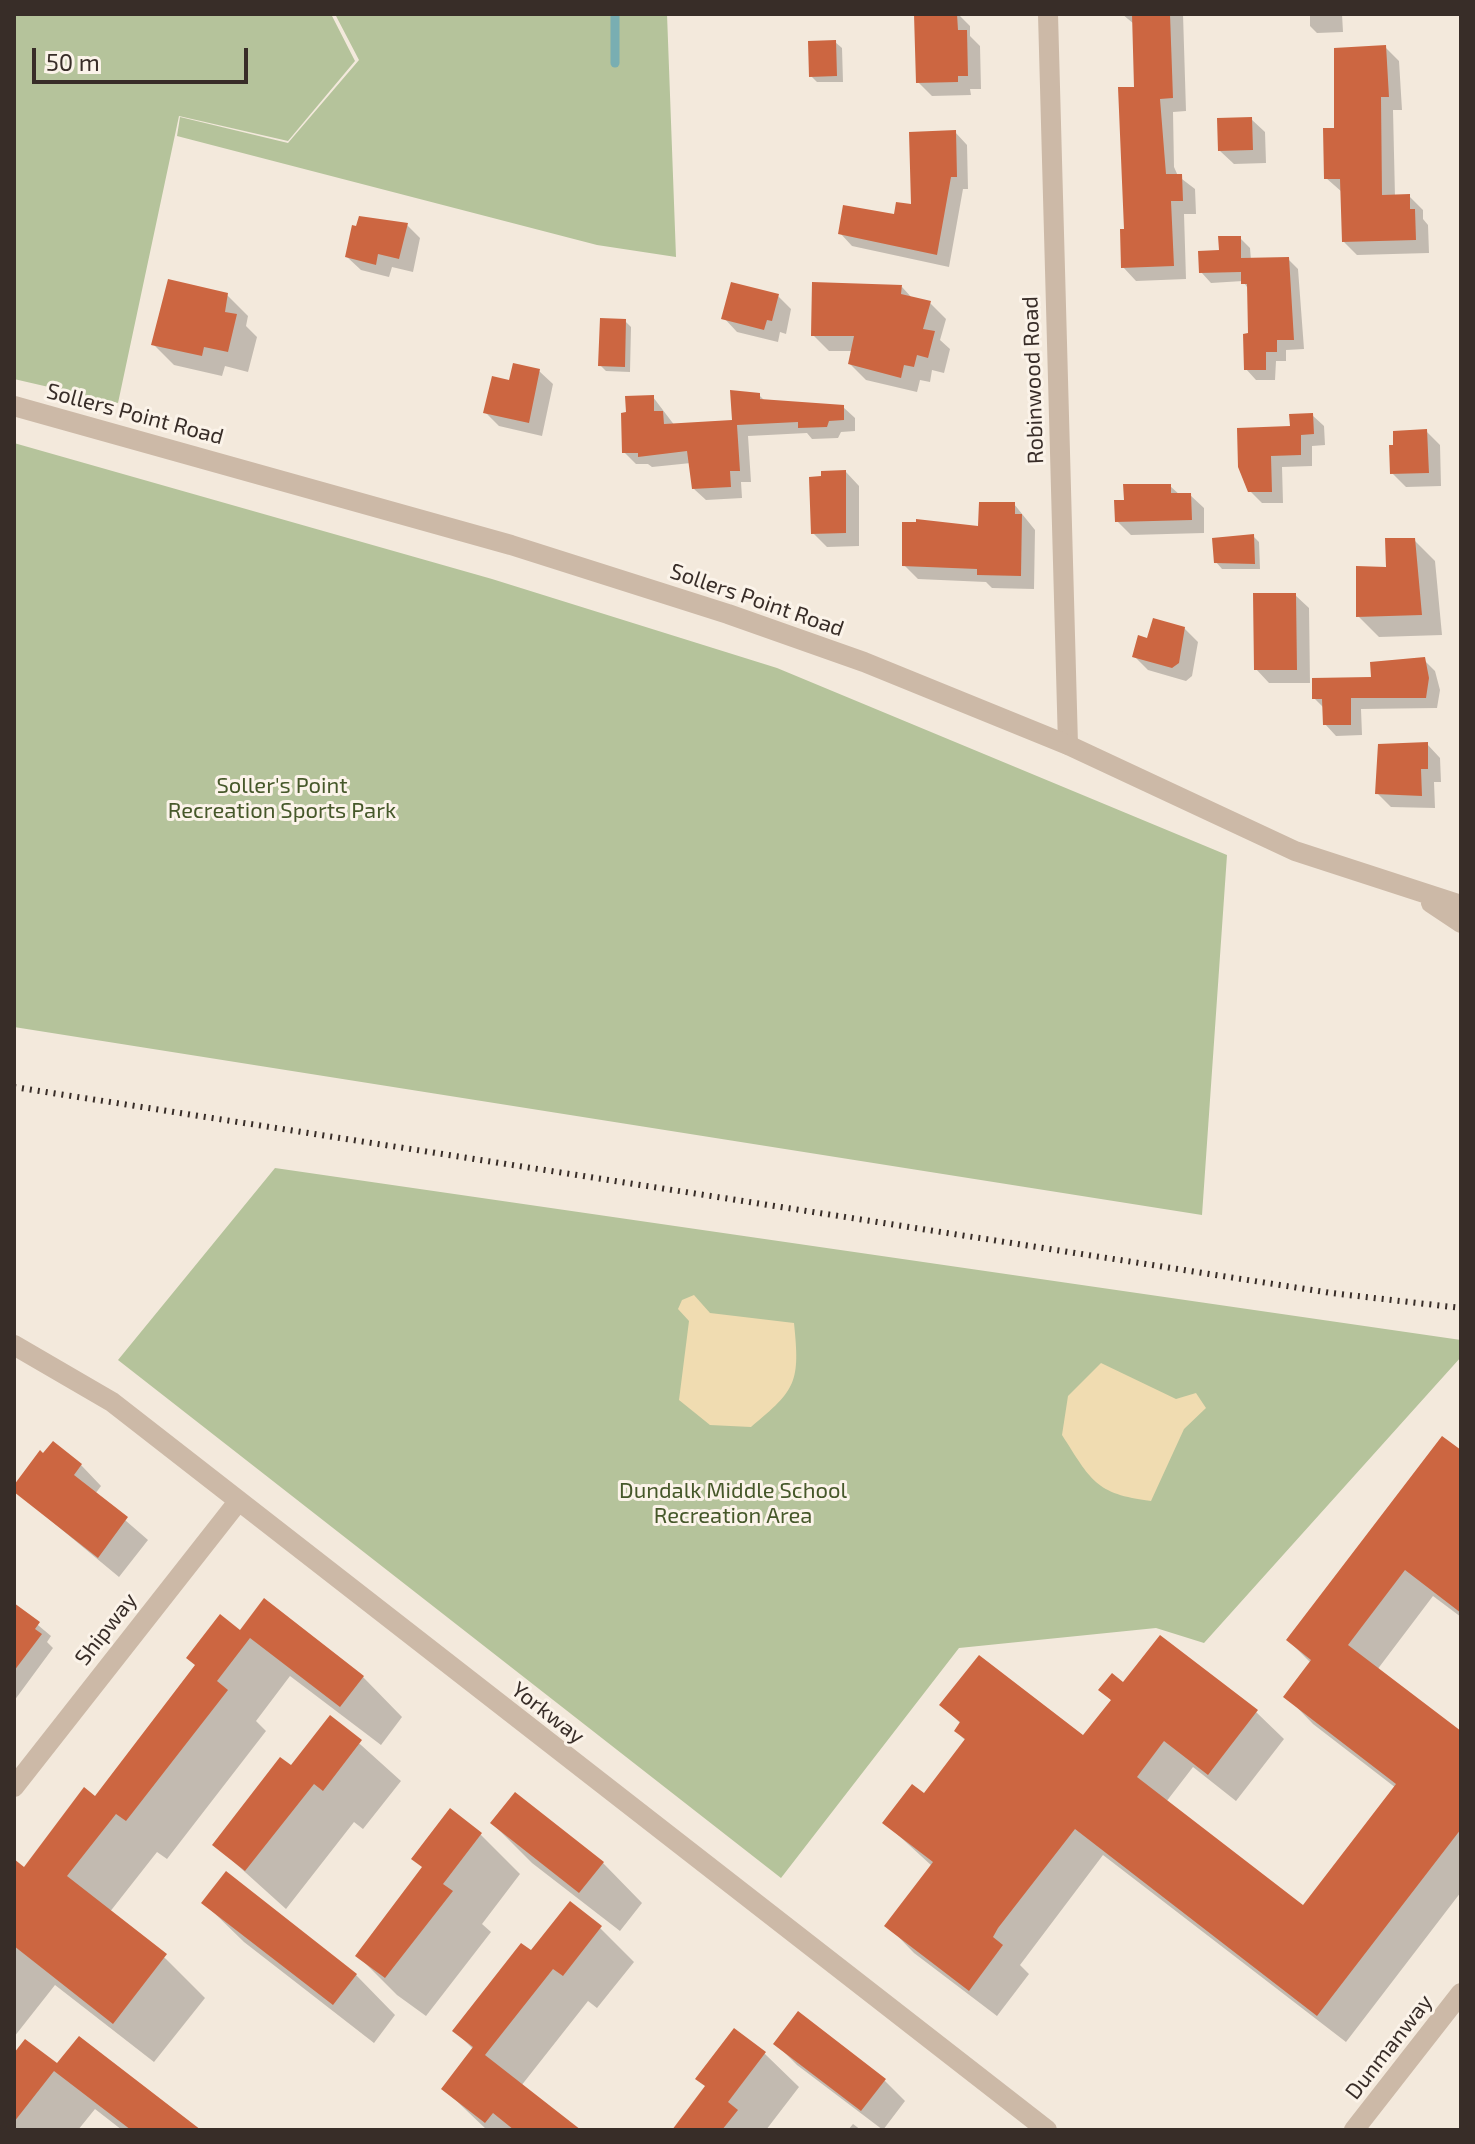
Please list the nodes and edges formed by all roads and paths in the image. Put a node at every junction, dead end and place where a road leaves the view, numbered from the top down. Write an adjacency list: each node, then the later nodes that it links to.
1 (1048, 14): 3 (street, Robinwood Road)
2 (14, 406): 3 (street, Sollers Point Road)
3 (1068, 745): 4 (street, Sollers Point Road)
4 (1414, 892): 5 (street, Sollers Point Road); 6 (street)
5 (1461, 905)
6 (1461, 923)
7 (14, 1345): 8 (street, Yorkway)
8 (237, 1503): 9 (street, Shipway); 11 (street, Yorkway)
9 (14, 1787)
10 (1461, 1993): 12 (street, Dunmanway)
11 (1047, 2130)
12 (1354, 2130)

